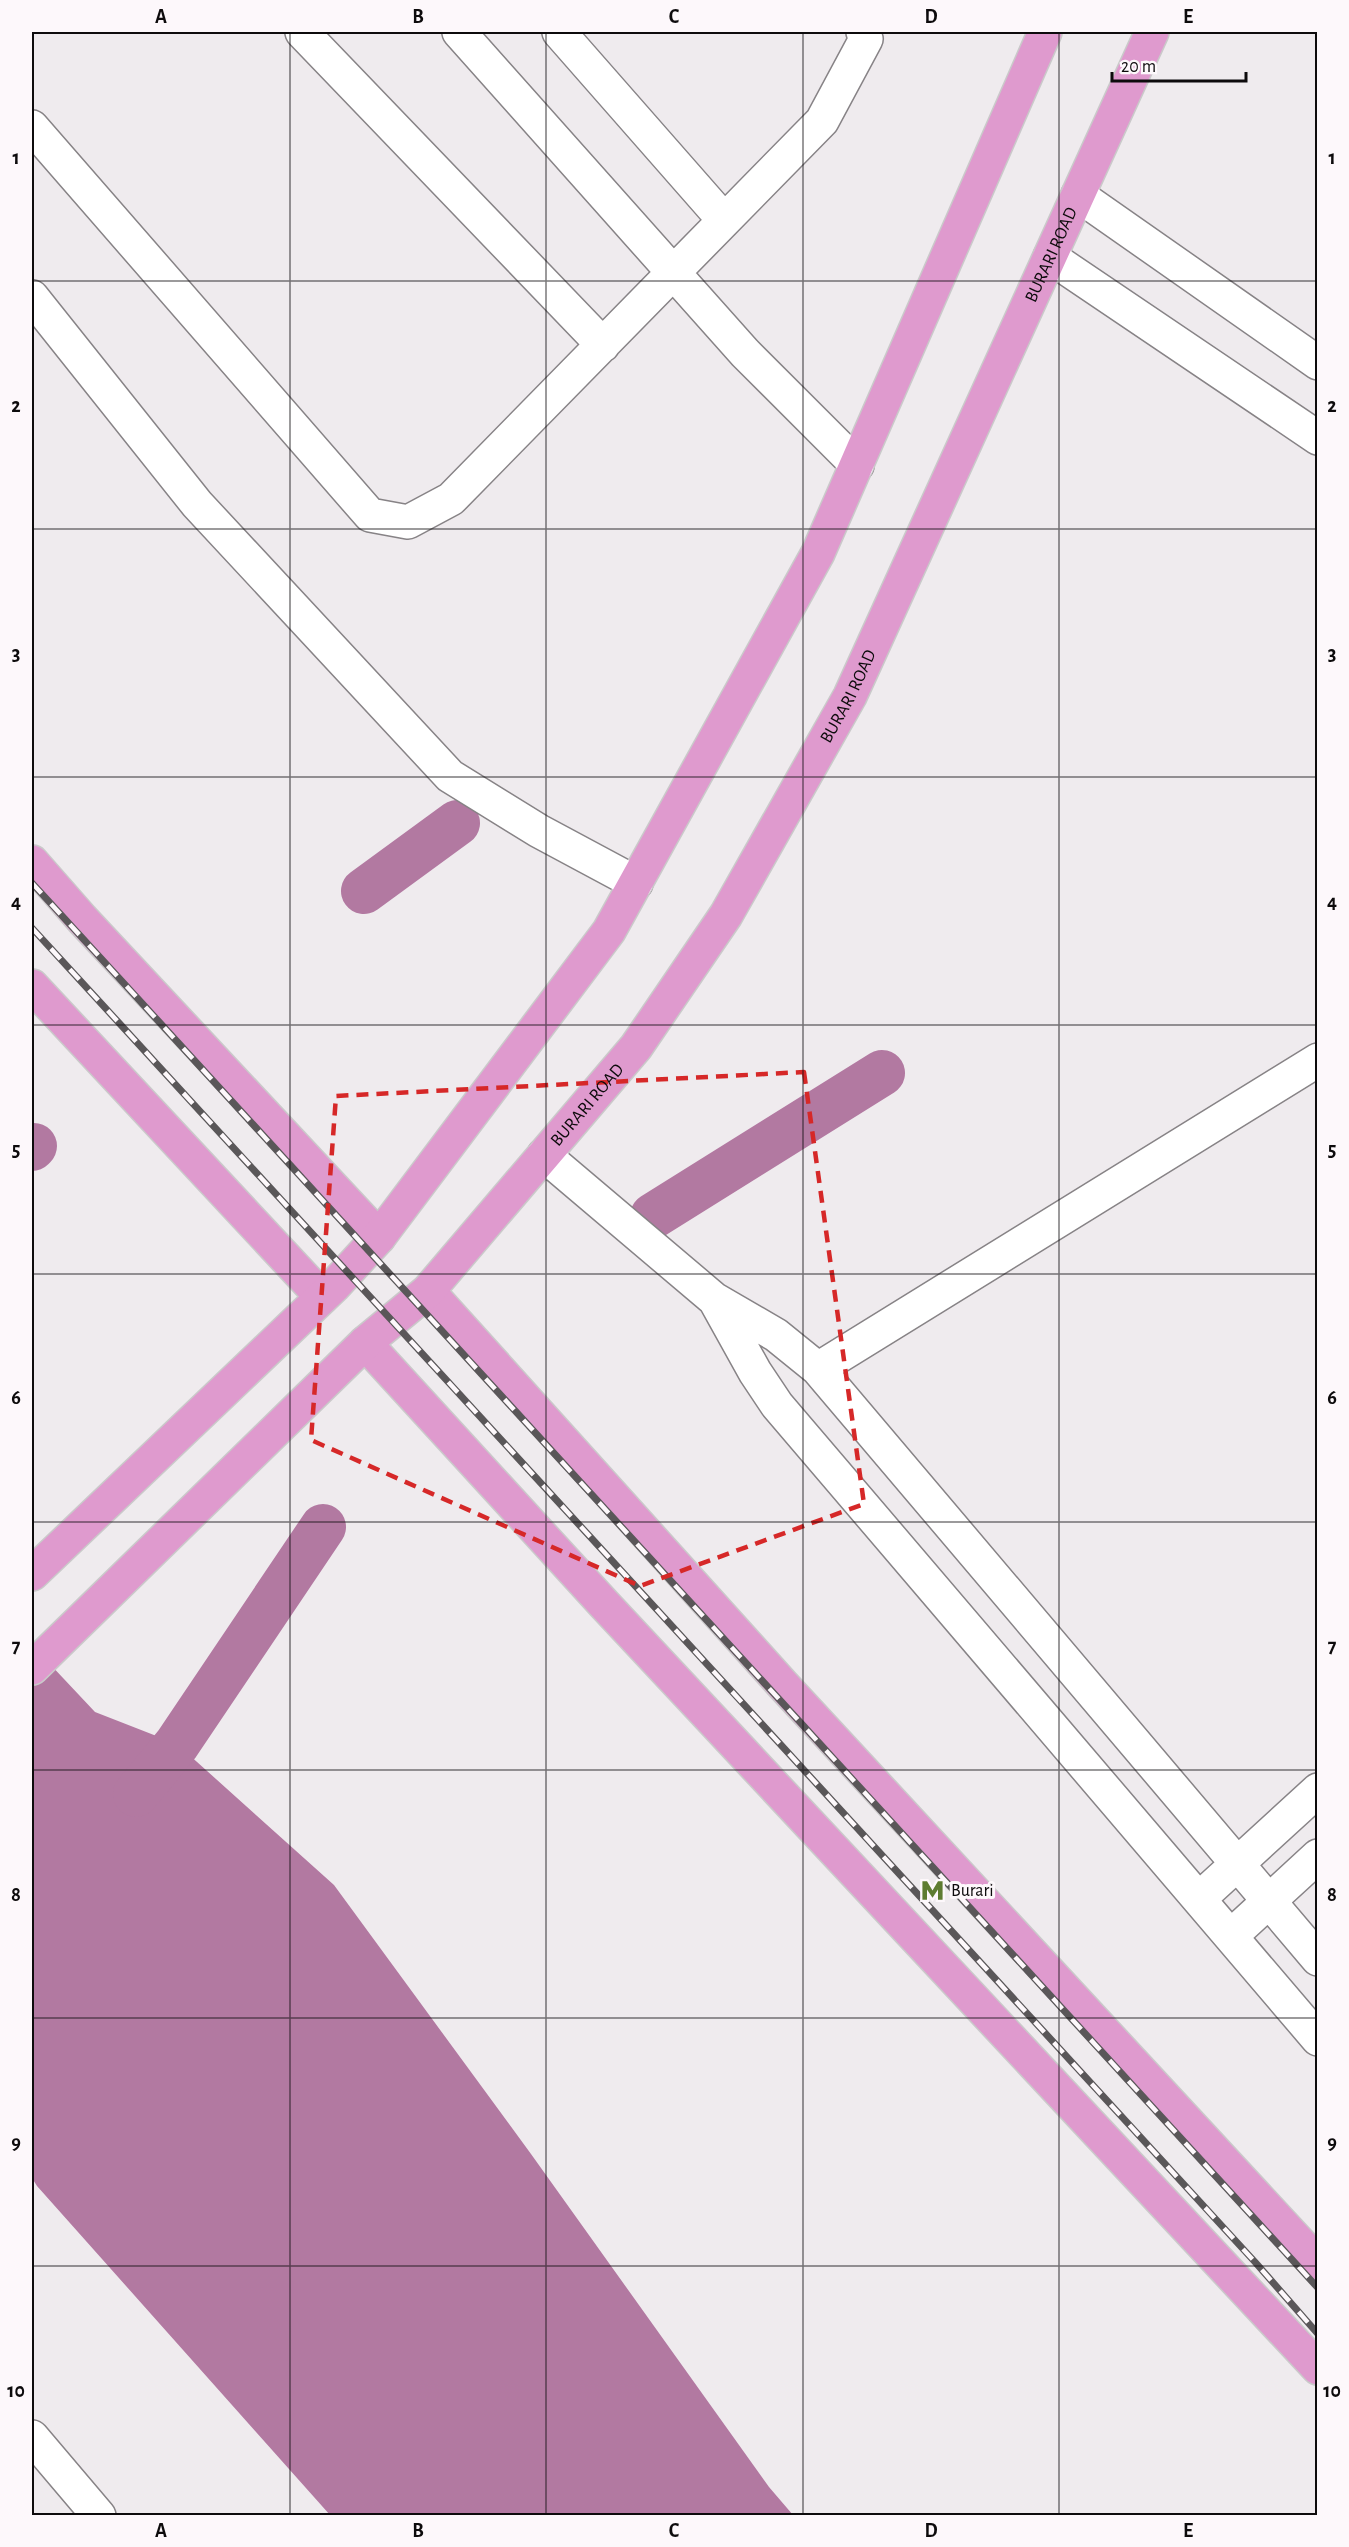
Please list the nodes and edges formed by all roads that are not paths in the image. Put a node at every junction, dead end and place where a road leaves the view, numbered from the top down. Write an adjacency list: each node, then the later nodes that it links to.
1 (302, 32): 13 (street)
2 (459, 32): 11 (street)
3 (559, 32): 9 (street)
4 (862, 32): 9 (street)
5 (1045, 32): 16 (main road)
6 (1152, 32): 8 (main road, BURARI ROAD)
7 (32, 127): 13 (street)
8 (1078, 195): 10 (main road, BURARI ROAD); 14 (street)
9 (724, 220): 11 (street)
10 (1050, 256): 15 (street); 21 (main road, BURARI ROAD)
11 (673, 272): 13 (street); 16 (street)
12 (32, 297): 18 (street)
13 (603, 345)
14 (1317, 363)
15 (1317, 438)
16 (857, 465): 18 (main road)
17 (32, 862): 22 (main road)
18 (636, 882): 22 (main road)
19 (32, 986): 24 (main road)
20 (1317, 1060): 27 (street)
21 (544, 1155): 23 (main road, BURARI ROAD); 25 (street)
22 (379, 1237): 24 (main road)
23 (428, 1291): 26 (main road, BURARI ROAD); 38 (main road)
24 (322, 1297): 28 (main road)
25 (714, 1299): 27 (street); 33 (street)
26 (365, 1343): 29 (main road, BURARI ROAD); 39 (main road)
27 (818, 1369): 32 (street)
28 (32, 1574)
29 (32, 1668)
30 (1317, 1790): 32 (street)
31 (1317, 1856): 34 (street)
32 (1238, 1864): 33 (street); 34 (street)
33 (1200, 1898): 35 (street)
34 (1269, 1900): 35 (street); 36 (street)
35 (1231, 1935): 37 (street)
36 (1317, 1959)
37 (1317, 2039)
38 (1317, 2263)
39 (1317, 2368)
40 (32, 2437): 41 (street)
41 (99, 2516)

